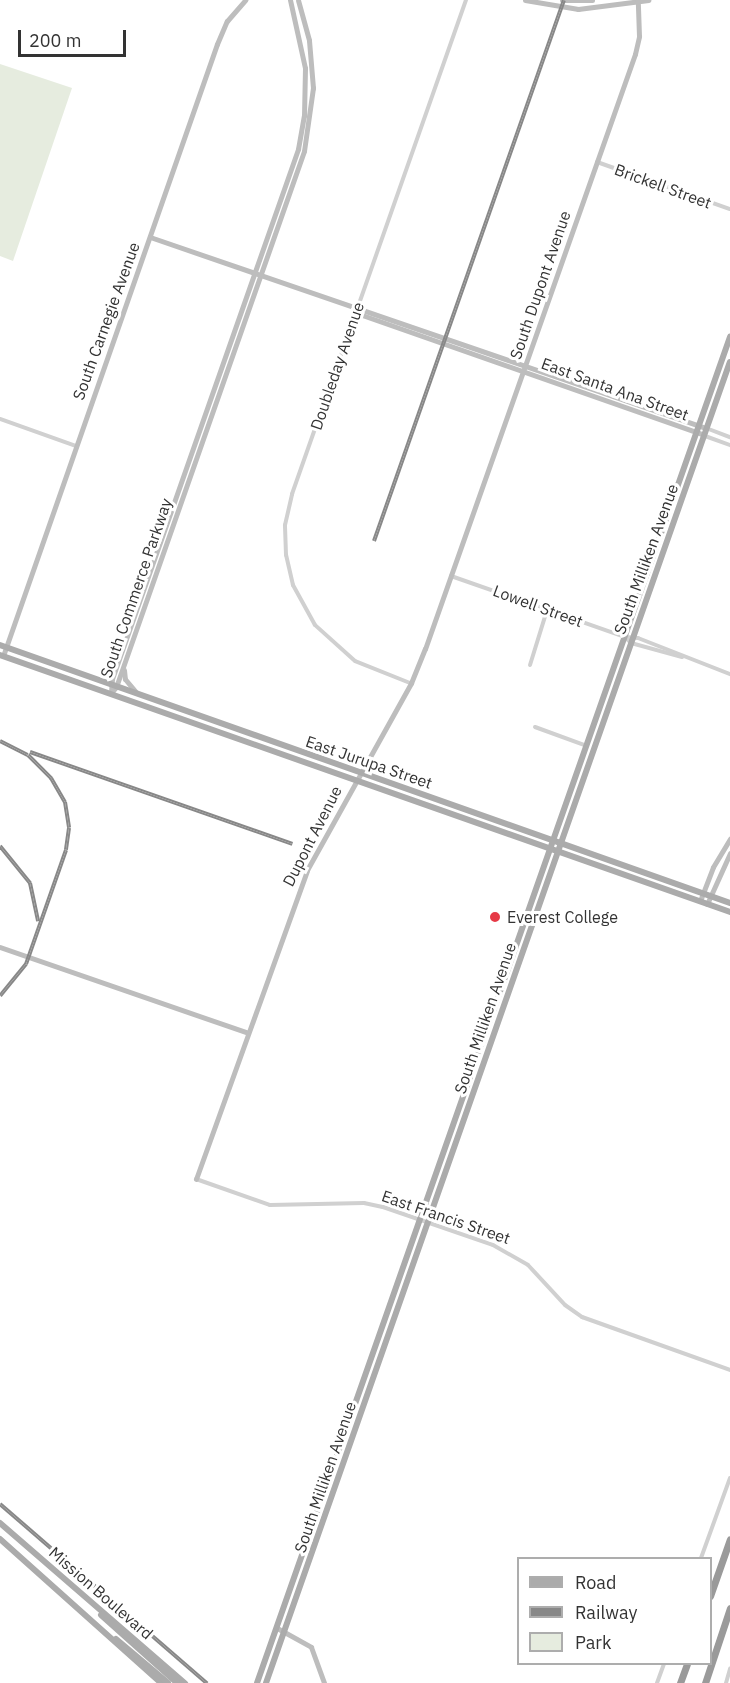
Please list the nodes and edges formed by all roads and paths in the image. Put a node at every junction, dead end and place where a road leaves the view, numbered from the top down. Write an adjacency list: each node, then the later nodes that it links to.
1 (245, 0): 14 (street, South Carnegie Avenue)
2 (290, 0): 15 (street, South Commerce Parkway)
3 (298, 0): 15 (street, South Commerce Parkway)
4 (466, 0): 16 (street, Doubleday Avenue)
5 (525, 0): 11 (street)
6 (562, 0): 7 (street)
7 (576, 0): 8 (street); 11 (street)
8 (592, 0)
9 (648, 0): 10 (street)
10 (638, 1): 11 (street); 12 (street, South Dupont Avenue)
11 (574, 9)
12 (597, 162): 13 (street, Brickell Street); 19 (street, South Dupont Avenue)
13 (730, 209)
14 (150, 237): 15 (street, East Santa Ana Street); 25 (street, South Carnegie Avenue)
15 (258, 274): 16 (street, East Santa Ana Street); 33 (street, South Commerce Parkway); 37 (street, South Commerce Parkway)
16 (357, 309): 19 (street, East Santa Ana Street); 36 (street, Doubleday Avenue)
17 (730, 337): 21 (main road, South Milliken Avenue)
18 (730, 362): 21 (main road, South Milliken Avenue)
19 (525, 368): 21 (street, East Santa Ana Street); 26 (street, South Dupont Avenue)
20 (0, 419): 25 (street)
21 (700, 429): 22 (main road, South Milliken Avenue); 23 (street, East Santa Ana Street); 29 (main road, South Milliken Avenue)
22 (704, 435): 24 (street, East Santa Ana Street); 30 (main road, South Milliken Avenue)
23 (730, 437)
24 (730, 445)
25 (76, 446): 31 (street, South Carnegie Avenue)
26 (461, 547): 27 (street, Dupont Avenue)
27 (451, 576): 28 (street, Lowell Street); 36 (street, Dupont Avenue)
28 (547, 610): 29 (street, Lowell Street); 34 (street)
29 (624, 637): 30 (street, Lowell Street); 41 (main road, South Milliken Avenue)
30 (632, 639): 35 (street, Lowell Street); 46 (main road, South Milliken Avenue)
31 (3, 646): 32 (street, South Carnegie Avenue); 37 (main road, East Jurupa Street)
32 (1, 656): 38 (main road, East Jurupa Street)
33 (125, 662): 37 (street, South Commerce Parkway); 39 (street)
34 (530, 665)
35 (730, 674)
36 (411, 683): 42 (street, Dupont Avenue)
37 (113, 686): 38 (street, South Commerce Parkway); 39 (main road, East Jurupa Street)
38 (111, 693): 43 (main road, East Jurupa Street)
39 (141, 696): 42 (main road, East Jurupa Street)
40 (535, 727): 41 (street)
41 (587, 746): 44 (main road, South Milliken Avenue)
42 (361, 773): 43 (street, Dupont Avenue); 44 (main road, East Jurupa Street)
43 (356, 780): 47 (main road, East Jurupa Street); 55 (street, Dupont Avenue)
44 (552, 840): 46 (main road, East Jurupa Street); 47 (main road, South Milliken Avenue)
45 (730, 840): 50 (street)
46 (561, 843): 48 (main road, South Milliken Avenue); 50 (main road, East Jurupa Street)
47 (549, 850): 48 (main road, East Jurupa Street); 57 (main road, South Milliken Avenue)
48 (557, 852): 51 (main road, East Jurupa Street); 58 (main road, South Milliken Avenue)
49 (730, 853): 50 (street)
50 (706, 894): 51 (street); 52 (main road, East Jurupa Street)
51 (703, 902): 53 (main road, East Jurupa Street)
52 (730, 903)
53 (730, 912)
54 (0, 947): 55 (street)
55 (248, 1033): 56 (street, Dupont Avenue)
56 (196, 1179): 57 (street, East Francis Street)
57 (420, 1219): 58 (street, East Francis Street); 60 (main road, South Milliken Avenue)
58 (428, 1222): 59 (street, East Francis Street); 61 (main road, South Milliken Avenue)
59 (730, 1370)
60 (341, 1447): 61 (main road); 70 (main road, South Milliken Avenue)
61 (348, 1450): 71 (main road, South Milliken Avenue)
62 (730, 1478): 66 (street)
63 (0, 1524): 81 (main road); 82 (main road, Mission Boulevard)
64 (0, 1539): 69 (main road, Mission Boulevard)
65 (730, 1539): 67 (highway)
66 (701, 1557)
67 (712, 1593)
68 (730, 1608): 72 (highway)
69 (93, 1622): 79 (main road, Mission Boulevard); 80 (main road)
70 (278, 1628): 71 (street); 78 (main road, South Milliken Avenue)
71 (285, 1631): 77 (main road, South Milliken Avenue); 83 (street)
72 (712, 1662)
73 (664, 1665): 84 (street)
74 (687, 1665): 85 (highway)
75 (711, 1665): 86 (highway)
76 (730, 1669): 87 (street)
77 (267, 1680)
78 (257, 1682)
79 (161, 1683)
80 (168, 1683)
81 (177, 1683)
82 (184, 1683)
83 (324, 1683)
84 (657, 1683)
85 (680, 1683)
86 (705, 1683)
87 (726, 1683)

